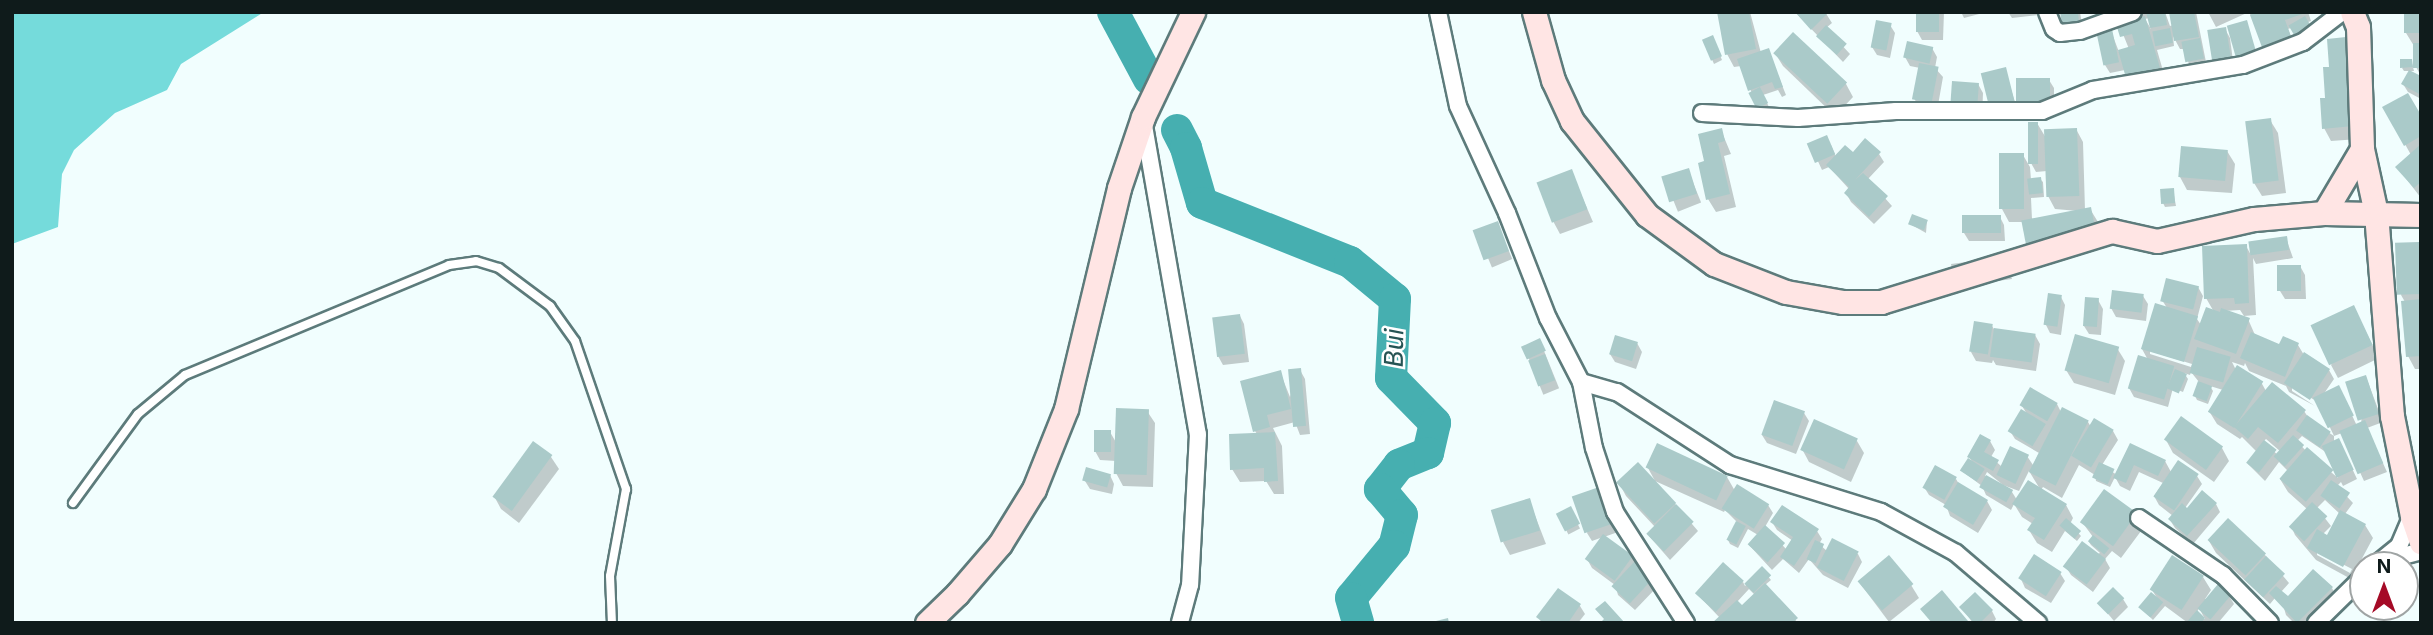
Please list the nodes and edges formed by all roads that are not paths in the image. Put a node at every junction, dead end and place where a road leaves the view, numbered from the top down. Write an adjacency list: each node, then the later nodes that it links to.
1 (1193, 12): 8 (main road)
2 (1438, 12): 13 (street)
3 (1534, 12): 10 (main road)
4 (2047, 12): 5 (street)
5 (2133, 12)
6 (2352, 16): 7 (street); 9 (main road)
7 (1702, 113)
8 (1143, 117): 21 (main road); 22 (street)
9 (2362, 149): 10 (main road); 11 (main road)
10 (2324, 213): 11 (main road)
11 (2376, 213): 12 (main road); 15 (main road)
12 (2421, 215)
13 (1581, 382): 23 (street); 24 (street)
14 (73, 503): 20 (lane)
15 (2412, 516): 17 (main road); 18 (street)
16 (2139, 518): 25 (street)
17 (2421, 542)
18 (2393, 551)
19 (2349, 591): 26 (street)
20 (612, 623)
21 (927, 623)
22 (1180, 623)
23 (1686, 623)
24 (2038, 623)
25 (2270, 623)
26 (2316, 623)

